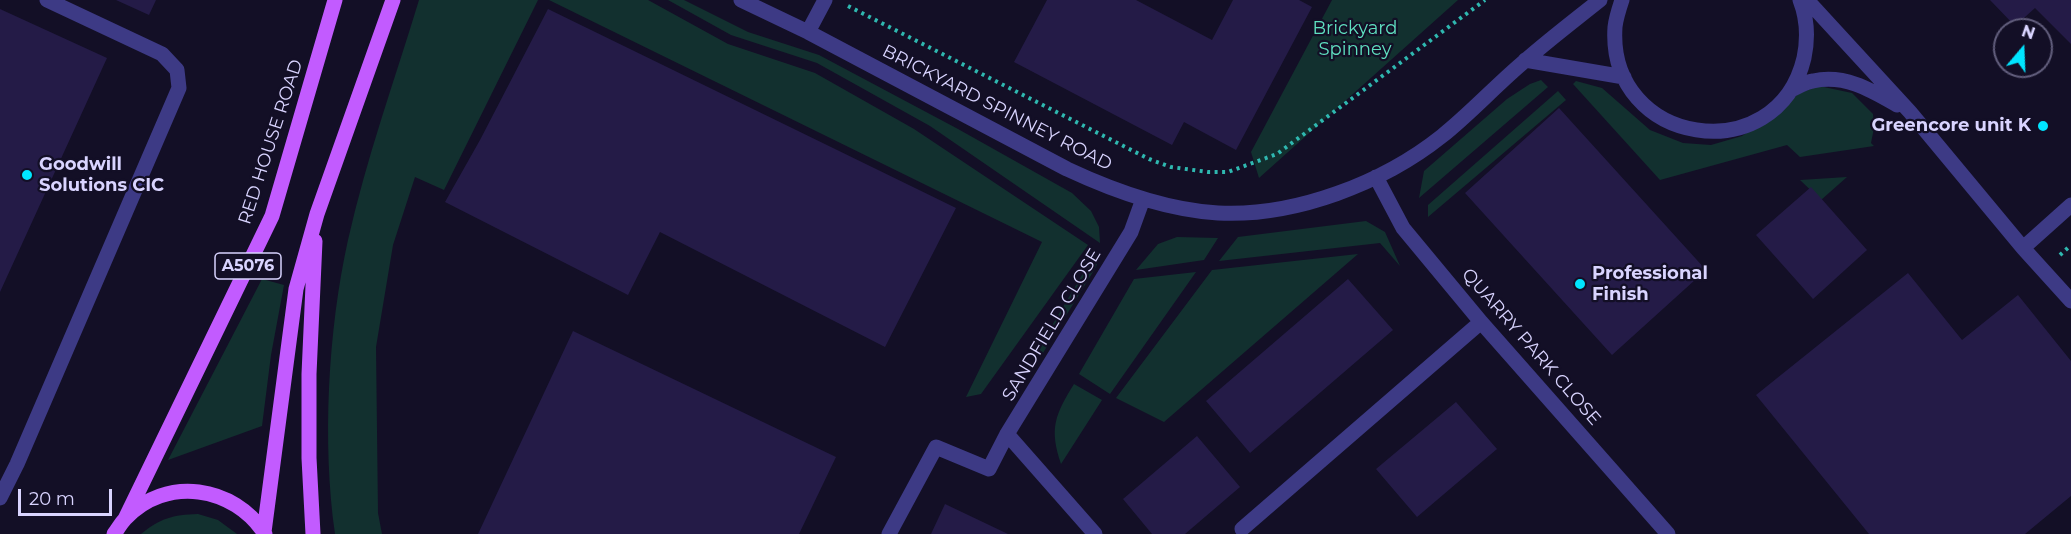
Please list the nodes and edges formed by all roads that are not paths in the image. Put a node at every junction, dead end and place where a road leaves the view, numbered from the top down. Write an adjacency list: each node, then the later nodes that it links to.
1 (47, 0): 23 (street)
2 (335, 0): 24 (main road, RED HOUSE ROAD / A5076)
3 (393, 0): 18 (main road)
4 (741, 0): 10 (street, BRICKYARD SPINNEY ROAD)
5 (825, 0): 10 (street)
6 (1600, 0): 11 (street, BRICKYARD SPINNEY ROAD)
7 (1622, 0): 12 (street)
8 (1800, 0): 13 (street)
9 (1807, 0): 14 (street)
10 (808, 32): 16 (street, BRICKYARD SPINNEY ROAD)
11 (1525, 60): 12 (street); 15 (street, BRICKYARD SPINNEY ROAD)
12 (1624, 77): 13 (street)
13 (1791, 90): 14 (street)
14 (1910, 112): 19 (street)
15 (1376, 177): 16 (street, BRICKYARD SPINNEY ROAD); 21 (street, QUARRY PARK CLOSE)
16 (1143, 199): 22 (street, SANDFIELD CLOSE)
17 (2071, 205): 19 (street)
18 (317, 214): 26 (main road); 28 (main road)
19 (2023, 248): 20 (street)
20 (2071, 301)
21 (1481, 322): 25 (street); 31 (street, QUARRY PARK CLOSE)
22 (1007, 434): 29 (street, SANDFIELD CLOSE); 30 (street)
23 (0, 498)
24 (125, 519): 26 (main road); 27 (main road)
25 (1242, 529)
26 (265, 533)
27 (114, 534)
28 (313, 534)
29 (889, 534)
30 (1095, 534)
31 (1668, 534)

